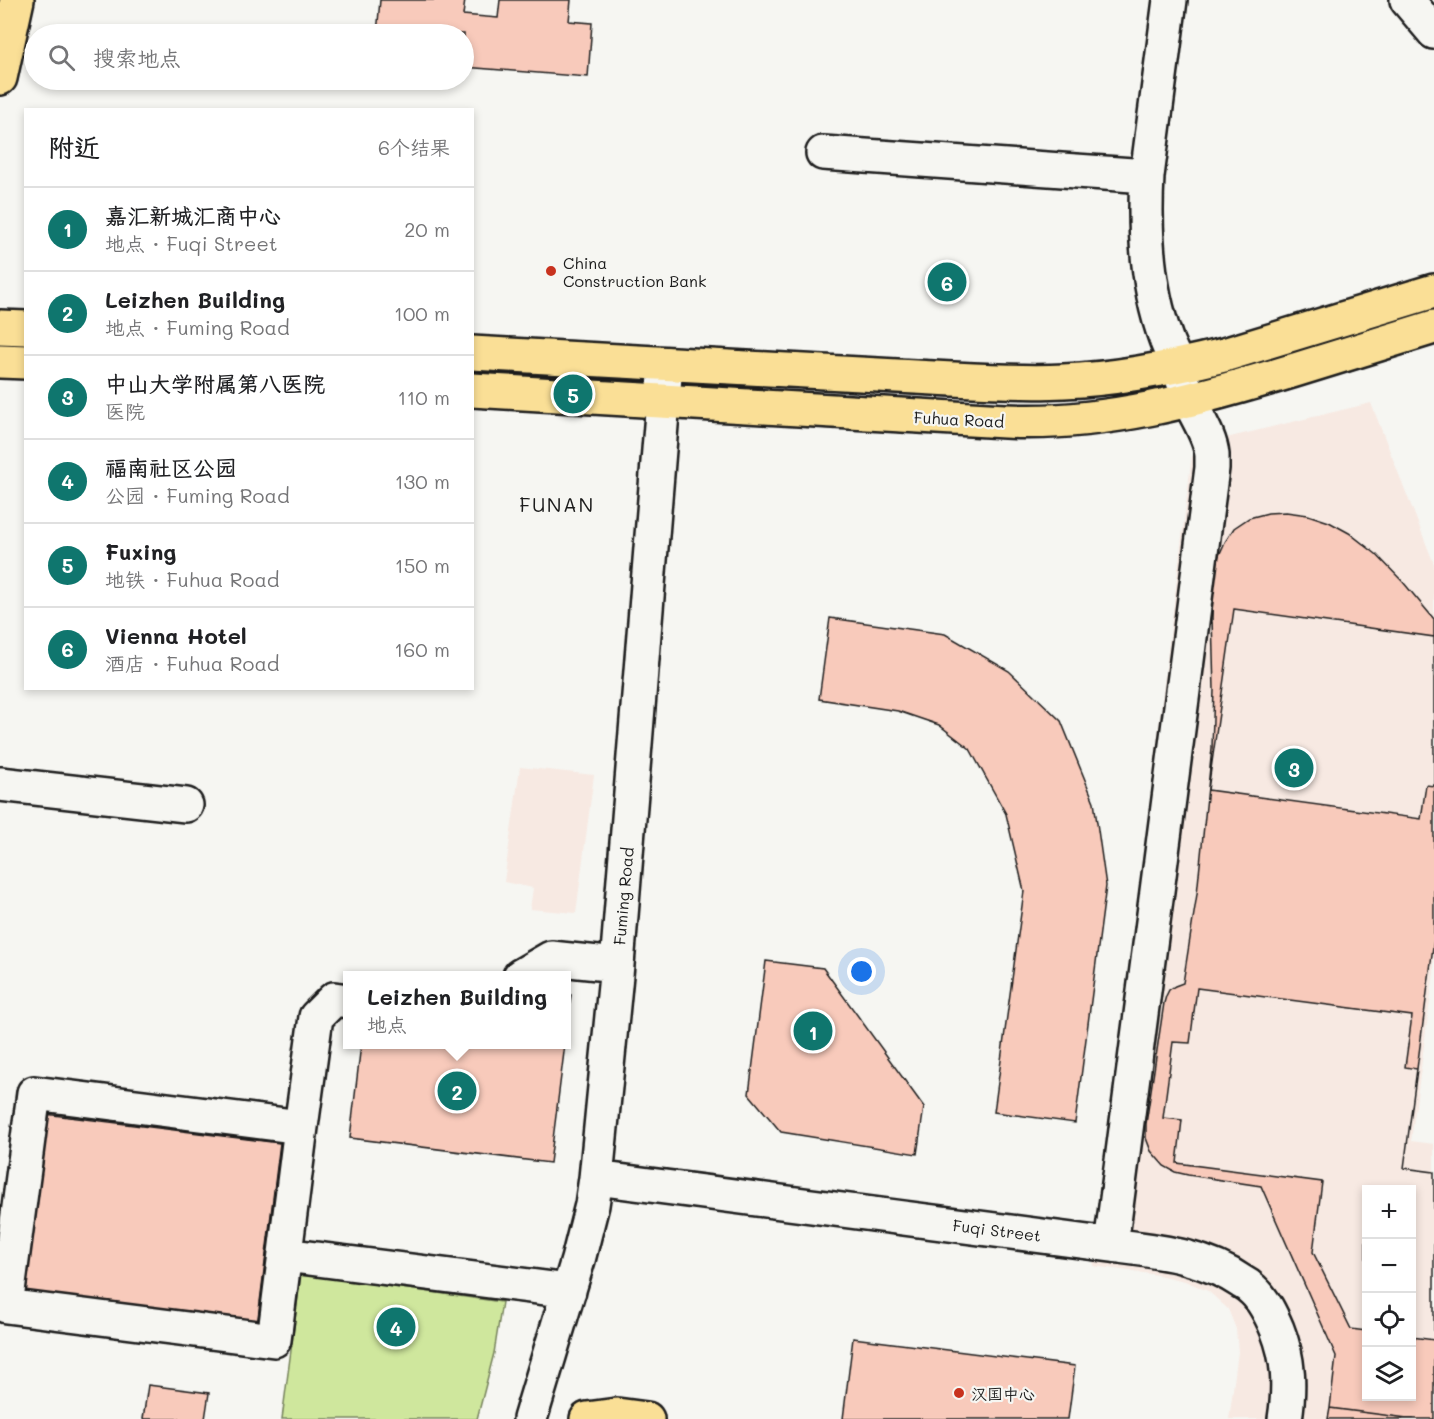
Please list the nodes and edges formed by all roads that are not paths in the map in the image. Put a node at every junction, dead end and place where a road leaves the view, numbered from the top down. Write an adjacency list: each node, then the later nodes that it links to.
1 (17, 0): 5 (main road)
2 (1170, 0): 7 (street)
3 (1407, 0): 4 (street)
4 (1434, 32)
5 (0, 78)
6 (823, 153): 7 (street)
7 (1147, 176): 16 (street)
8 (1434, 291): 16 (main road)
9 (0, 327): 11 (main road)
10 (1434, 327): 18 (main road, Fuhua Road)
11 (24, 328)
12 (474, 353): 15 (main road)
13 (0, 361): 14 (main road)
14 (24, 363)
15 (666, 364): 16 (main road); 19 (street, Fuming Road)
16 (1177, 366): 18 (street)
17 (474, 390): 19 (main road, Fuhua Road)
18 (1190, 400): 19 (main road, Fuhua Road); 27 (street)
19 (663, 401): 22 (street, Fuming Road)
20 (0, 784): 21 (street)
21 (186, 806)
22 (617, 965): 23 (street); 26 (street, Fuming Road)
23 (527, 971)
24 (343, 1000): 25 (street)
25 (301, 1127): 28 (street); 28 (street)
26 (596, 1178): 27 (street, Fuqi Street); 29 (street, Fuming Road)
27 (1111, 1245): 33 (street, Fuqi Street)
28 (285, 1255): 29 (street)
29 (568, 1291): 30 (street, Fuming Road)
30 (530, 1419)
31 (587, 1419): 32 (main road)
32 (647, 1419)
33 (1285, 1419)

